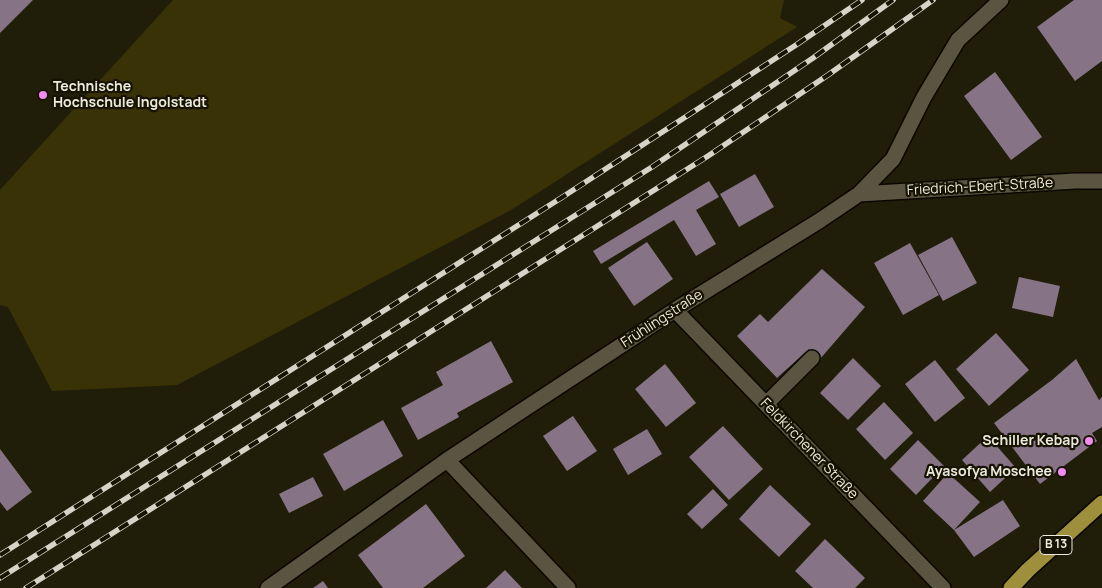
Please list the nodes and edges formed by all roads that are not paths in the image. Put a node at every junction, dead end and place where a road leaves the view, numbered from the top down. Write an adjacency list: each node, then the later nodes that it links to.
1 (1001, 0): 3 (street, Frühlingstraße)
2 (1102, 181): 3 (street, Friedrich-Ebert-Straße)
3 (858, 194): 4 (street, Frühlingstraße)
4 (675, 310): 6 (street, Feldkirchener Straße); 7 (street, Frühlingstraße)
5 (812, 358): 6 (street)
6 (766, 404): 11 (street, Feldkirchener Straße)
7 (447, 460): 9 (street, Frühlingstraße); 10 (street)
8 (1102, 503): 12 (main road, B 13)
9 (268, 588)
10 (568, 588)
11 (943, 588)
12 (1011, 588)

